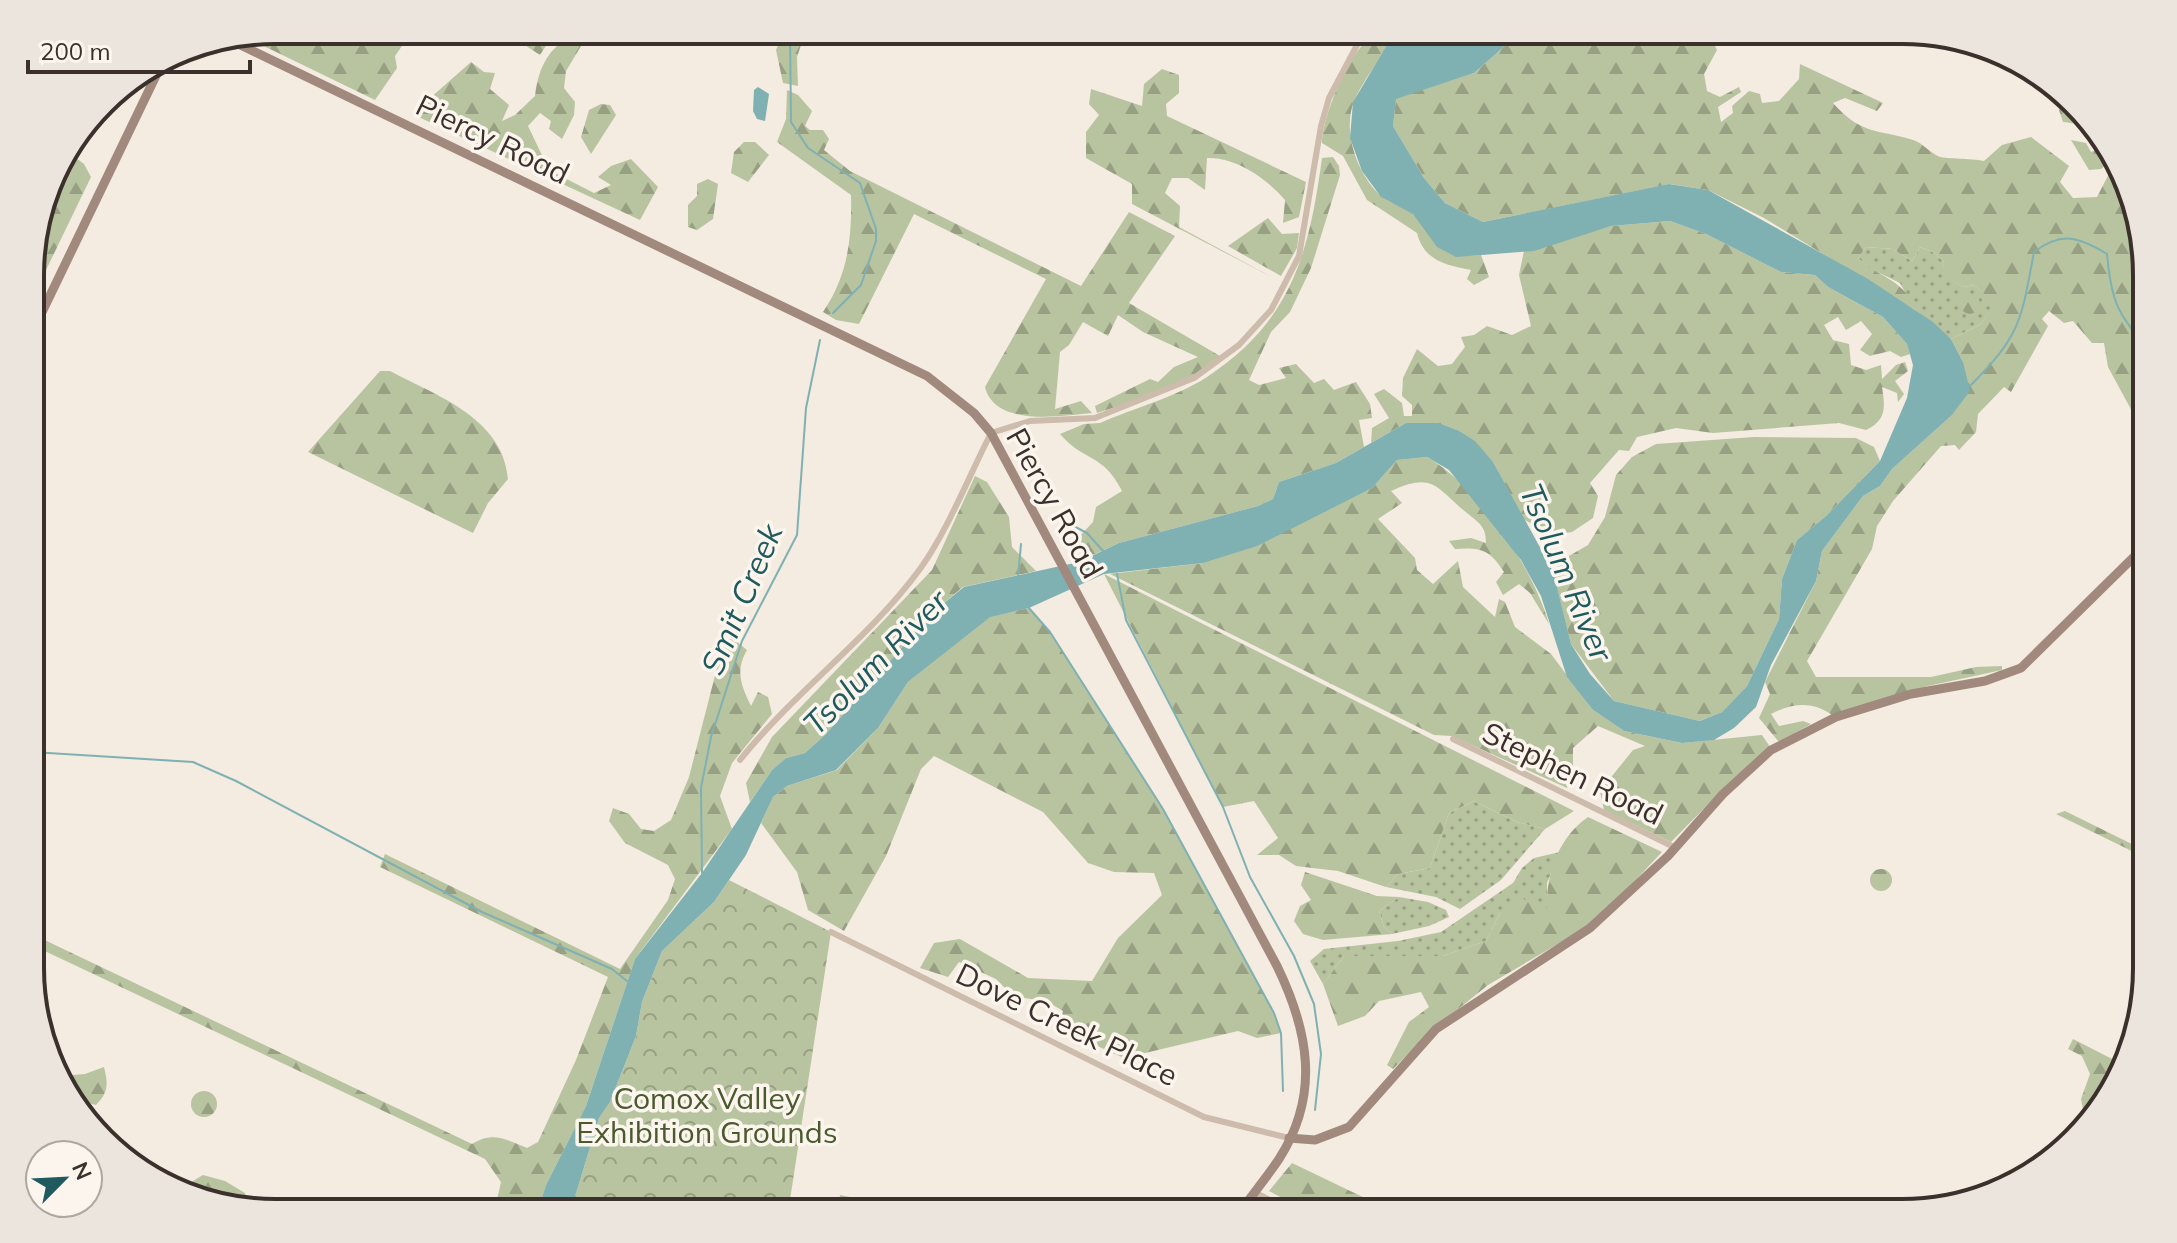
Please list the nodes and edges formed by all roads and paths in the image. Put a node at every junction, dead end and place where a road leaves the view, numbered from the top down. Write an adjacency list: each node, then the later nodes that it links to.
1 (1358, 44): 5 (street)
2 (243, 46): 5 (main road, Piercy Road)
3 (155, 78): 4 (main road)
4 (44, 308)
5 (991, 433): 8 (street); 11 (main road, Piercy Road)
6 (2133, 558): 9 (main road)
7 (1453, 739): 9 (street, Stephen Road)
8 (740, 760)
9 (1674, 847): 11 (main road)
10 (831, 932): 11 (street, Dove Creek Place)
11 (1289, 1138): 12 (main road, Piercy Road)
12 (1254, 1192): 13 (main road, Piercy Road); 14 (street)
13 (1249, 1199)
14 (1268, 1199)

